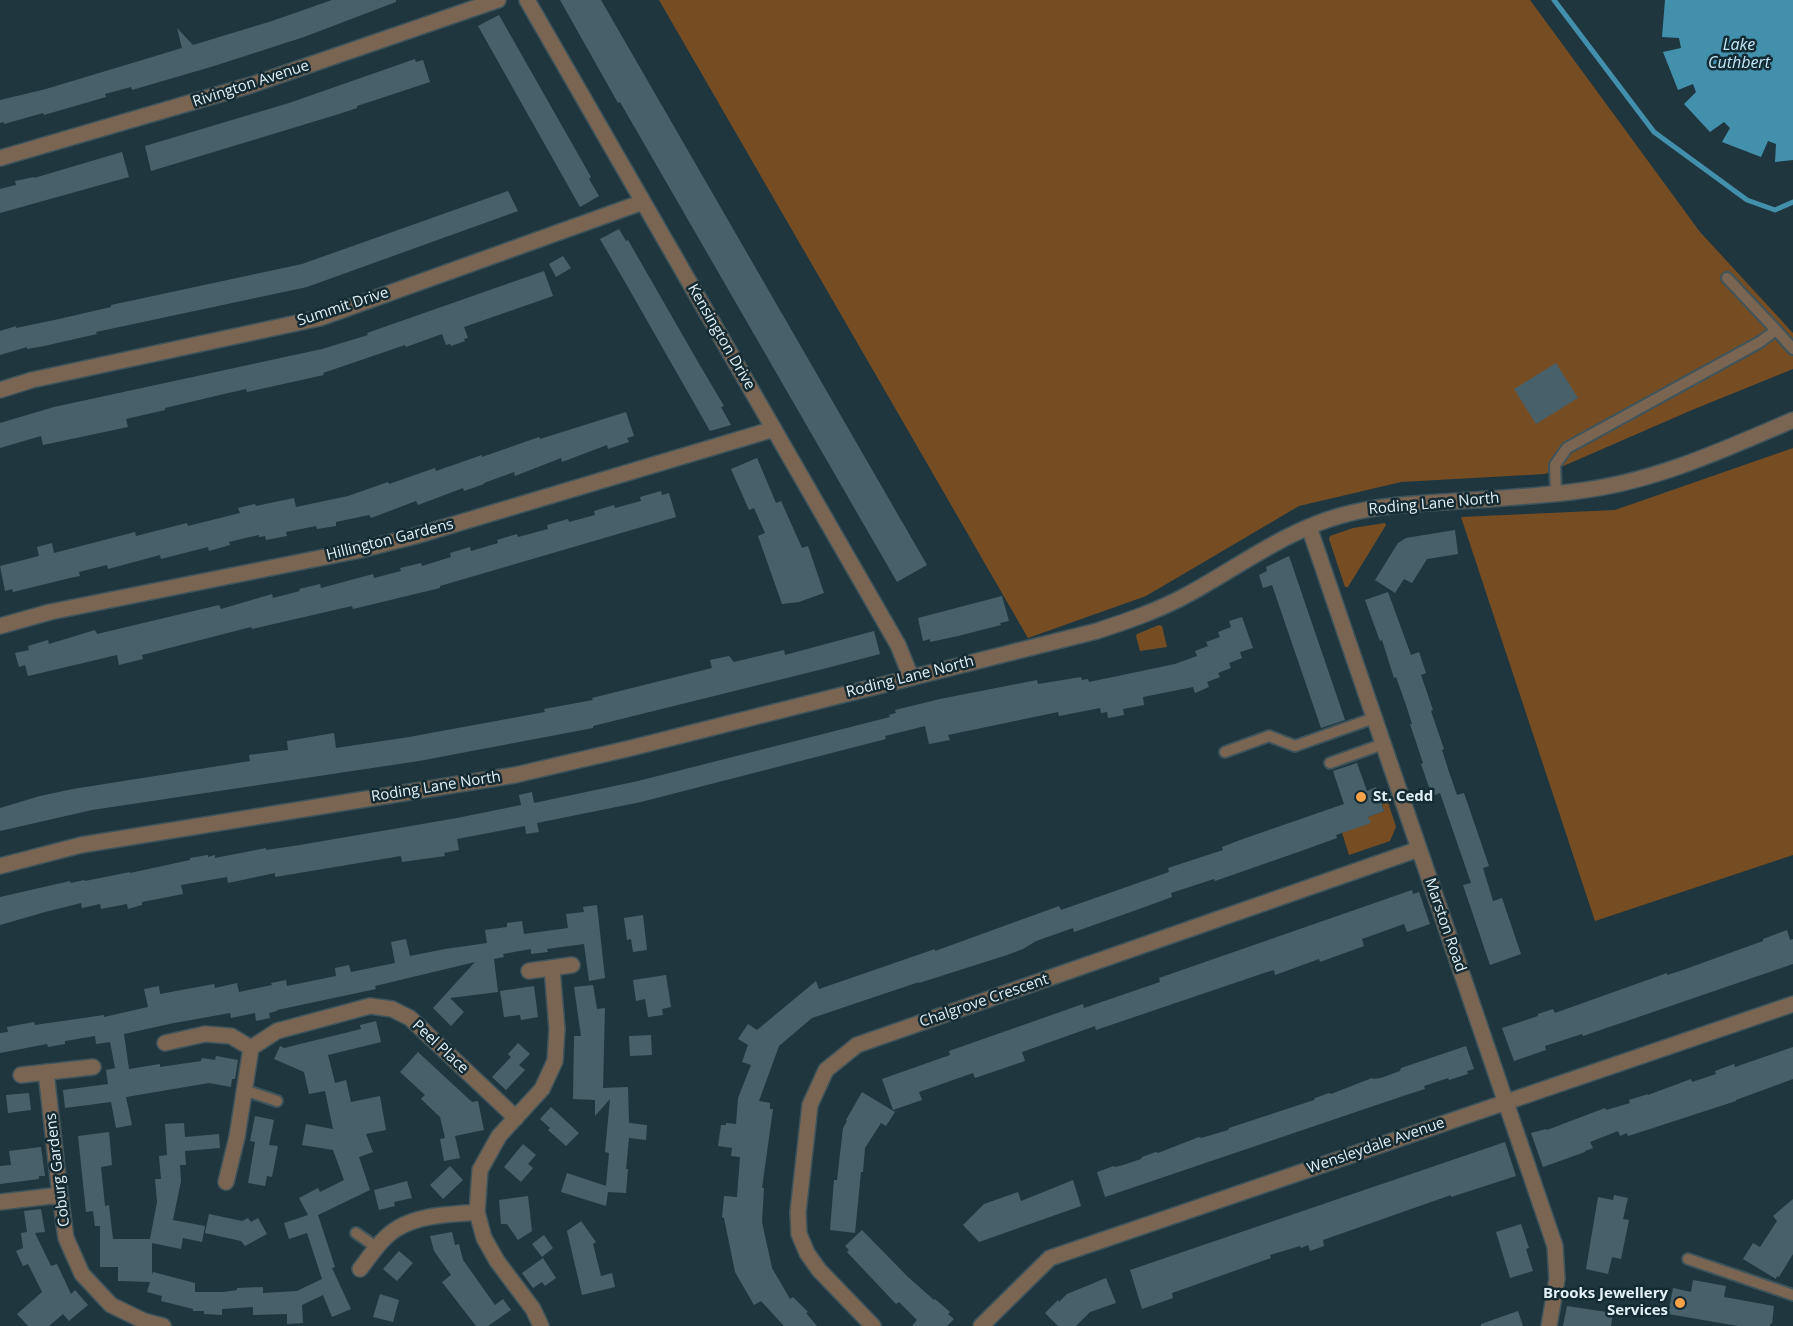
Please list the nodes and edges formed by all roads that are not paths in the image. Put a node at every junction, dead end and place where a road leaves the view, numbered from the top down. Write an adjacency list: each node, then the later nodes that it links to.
1 (498, 0): 3 (street, Rivington Avenue)
2 (527, 0): 4 (street, Kensington Drive)
3 (0, 158)
4 (643, 202): 8 (street, Summit Drive); 10 (street, Kensington Drive)
5 (1727, 278): 6 (lane)
6 (1776, 330): 7 (lane); 11 (lane)
7 (1793, 349)
8 (0, 390)
9 (1793, 420): 11 (street, Roding Lane North)
10 (774, 429): 13 (street, Hillington Gardens); 14 (street, Kensington Drive)
11 (1556, 493): 12 (street, Roding Lane North)
12 (1309, 528): 14 (street, Roding Lane North); 15 (street, Marston Road)
13 (0, 626)
14 (911, 677): 20 (street, Roding Lane North)
15 (1374, 718): 16 (street, Marston Road); 17 (lane)
16 (1383, 744): 18 (lane); 19 (street, Marston Road)
17 (1225, 752)
18 (1330, 763)
19 (1419, 849): 32 (street, Marston Road); 45 (street, Chalgrove Crescent)
20 (0, 866)
21 (572, 966): 22 (street)
22 (552, 968): 23 (street); 33 (street)
23 (529, 971)
24 (1793, 1004): 32 (street, Wensleydale Avenue)
25 (165, 1043): 26 (street)
26 (251, 1048): 30 (street); 33 (street, Peel Place)
27 (93, 1067): 28 (street)
28 (46, 1072): 29 (street); 35 (street, Coburg Gardens)
29 (21, 1075)
30 (244, 1090): 31 (lane); 34 (street)
31 (277, 1101)
32 (1506, 1102): 46 (street, Wensleydale Avenue); 47 (street, Marston Road)
33 (516, 1118): 37 (street)
34 (226, 1182)
35 (60, 1195): 36 (street); 43 (street, Coburg Gardens)
36 (0, 1202)
37 (477, 1212): 39 (street); 44 (street)
38 (356, 1233): 39 (lane)
39 (376, 1247): 41 (street)
40 (1688, 1259): 42 (lane)
41 (360, 1269)
42 (1793, 1295)
43 (163, 1326)
44 (541, 1326)
45 (873, 1326)
46 (981, 1326)
47 (1549, 1326)

